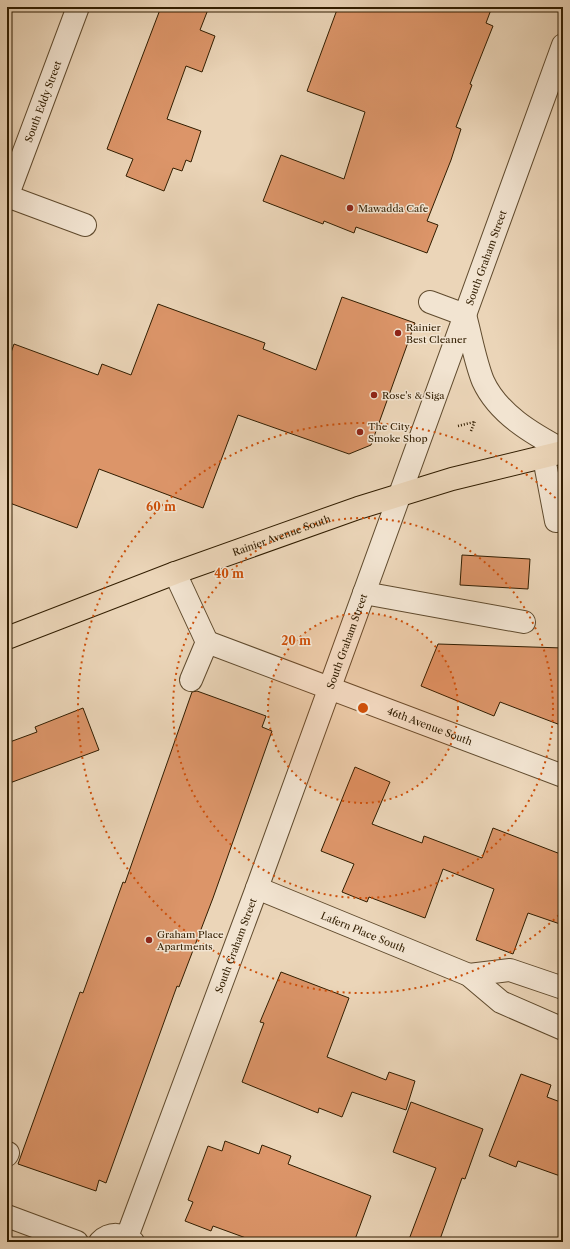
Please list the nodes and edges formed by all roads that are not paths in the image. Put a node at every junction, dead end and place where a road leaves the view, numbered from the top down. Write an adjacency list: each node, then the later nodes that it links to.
1 (78, 7): 3 (street, South Eddy Street)
2 (563, 45): 6 (street, South Graham Street)
3 (7, 196): 4 (street)
4 (85, 225)
5 (430, 302): 6 (street)
6 (465, 316): 7 (street); 8 (street, South Graham Street)
7 (557, 453): 8 (main road, Rainier Avenue South); 9 (street)
8 (400, 494): 10 (main road, Rainier Avenue South); 11 (street, South Graham Street)
9 (556, 522)
10 (175, 573): 13 (main road, Rainier Avenue South); 14 (street)
11 (364, 593): 12 (street); 16 (street, South Graham Street)
12 (524, 622)
13 (7, 638)
14 (207, 642): 15 (street); 16 (street, 46th Avenue South)
15 (191, 680)
16 (329, 689): 17 (street, 46th Avenue South); 18 (street, South Graham Street)
17 (563, 776)
18 (258, 888): 19 (street, Lafern Place South); 23 (street, South Graham Street)
19 (469, 975): 20 (street, Lafern Place South); 21 (street, Lafern Place South)
20 (563, 988)
21 (563, 1029)
22 (7, 1216): 24 (street)
23 (130, 1239): 25 (street)
24 (77, 1242)
25 (100, 1242)

